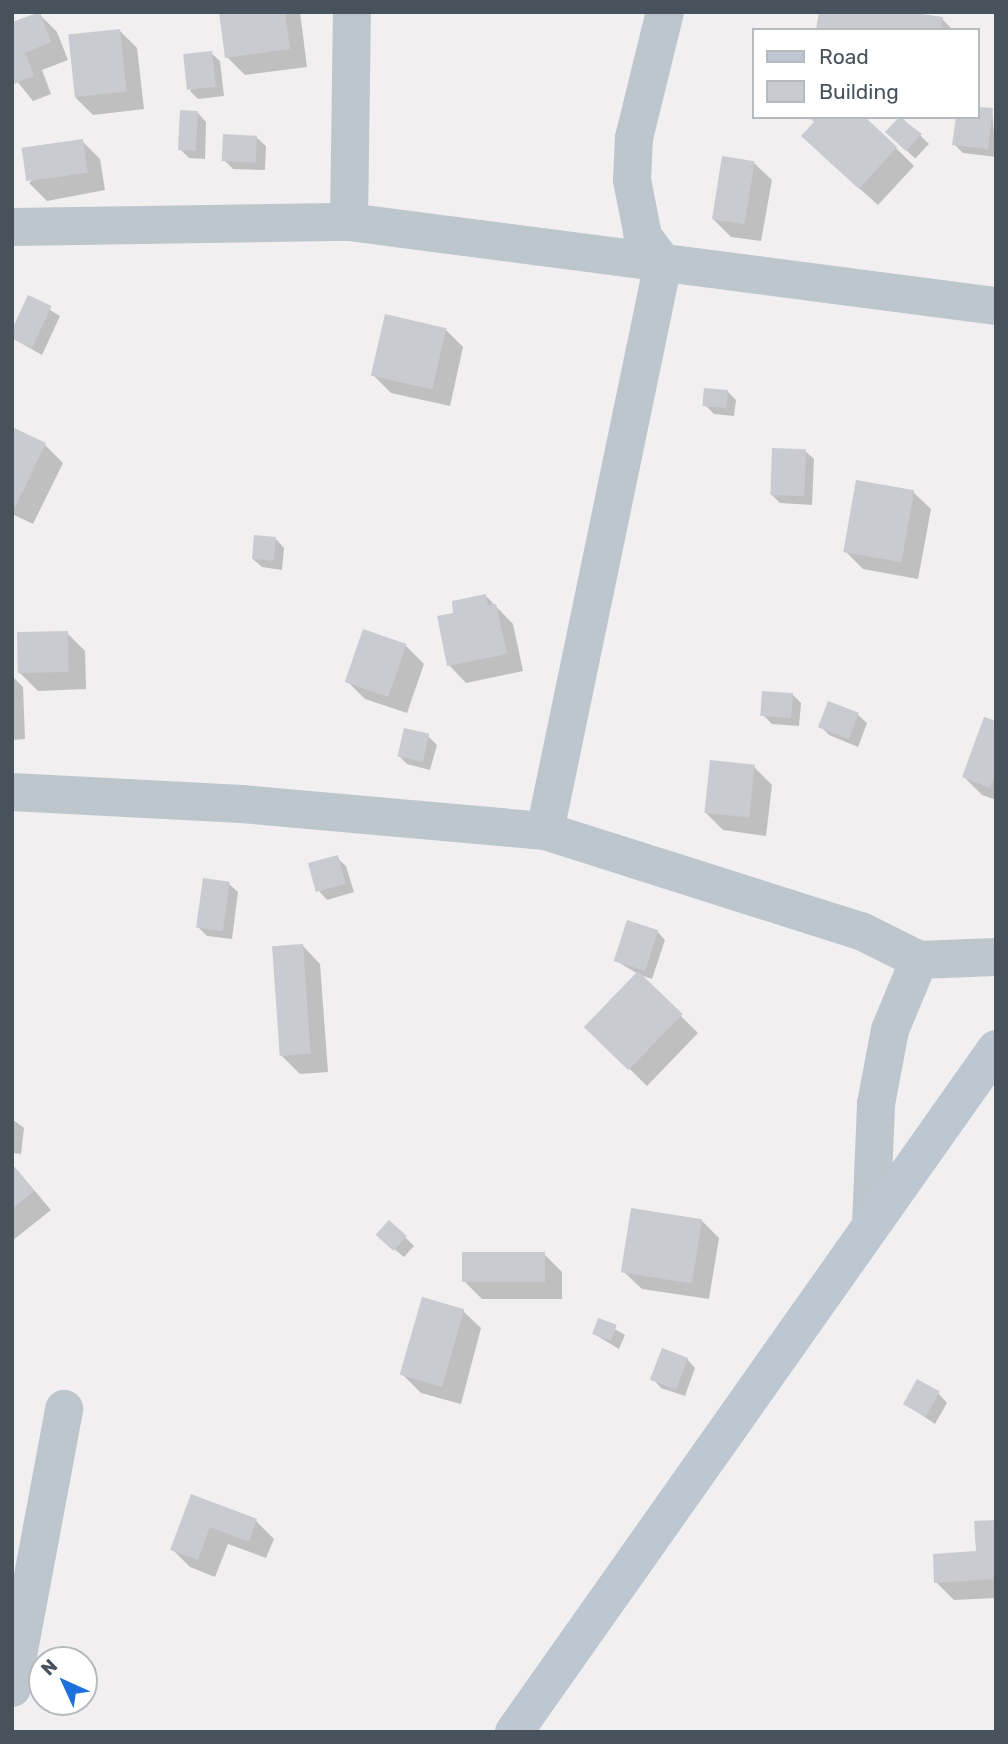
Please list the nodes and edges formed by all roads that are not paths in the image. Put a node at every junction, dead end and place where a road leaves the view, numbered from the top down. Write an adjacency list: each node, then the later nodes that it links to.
1 (352, 12): 3 (street)
2 (666, 12): 5 (street)
3 (349, 222): 4 (street); 5 (street)
4 (12, 227)
5 (663, 263): 6 (street); 8 (street)
6 (996, 306)
7 (12, 792): 8 (street)
8 (545, 831): 10 (street)
9 (996, 957): 10 (street)
10 (919, 960): 12 (street)
11 (996, 1049): 12 (street)
12 (871, 1225): 15 (street)
13 (64, 1409): 14 (street)
14 (12, 1688)
15 (514, 1732)

